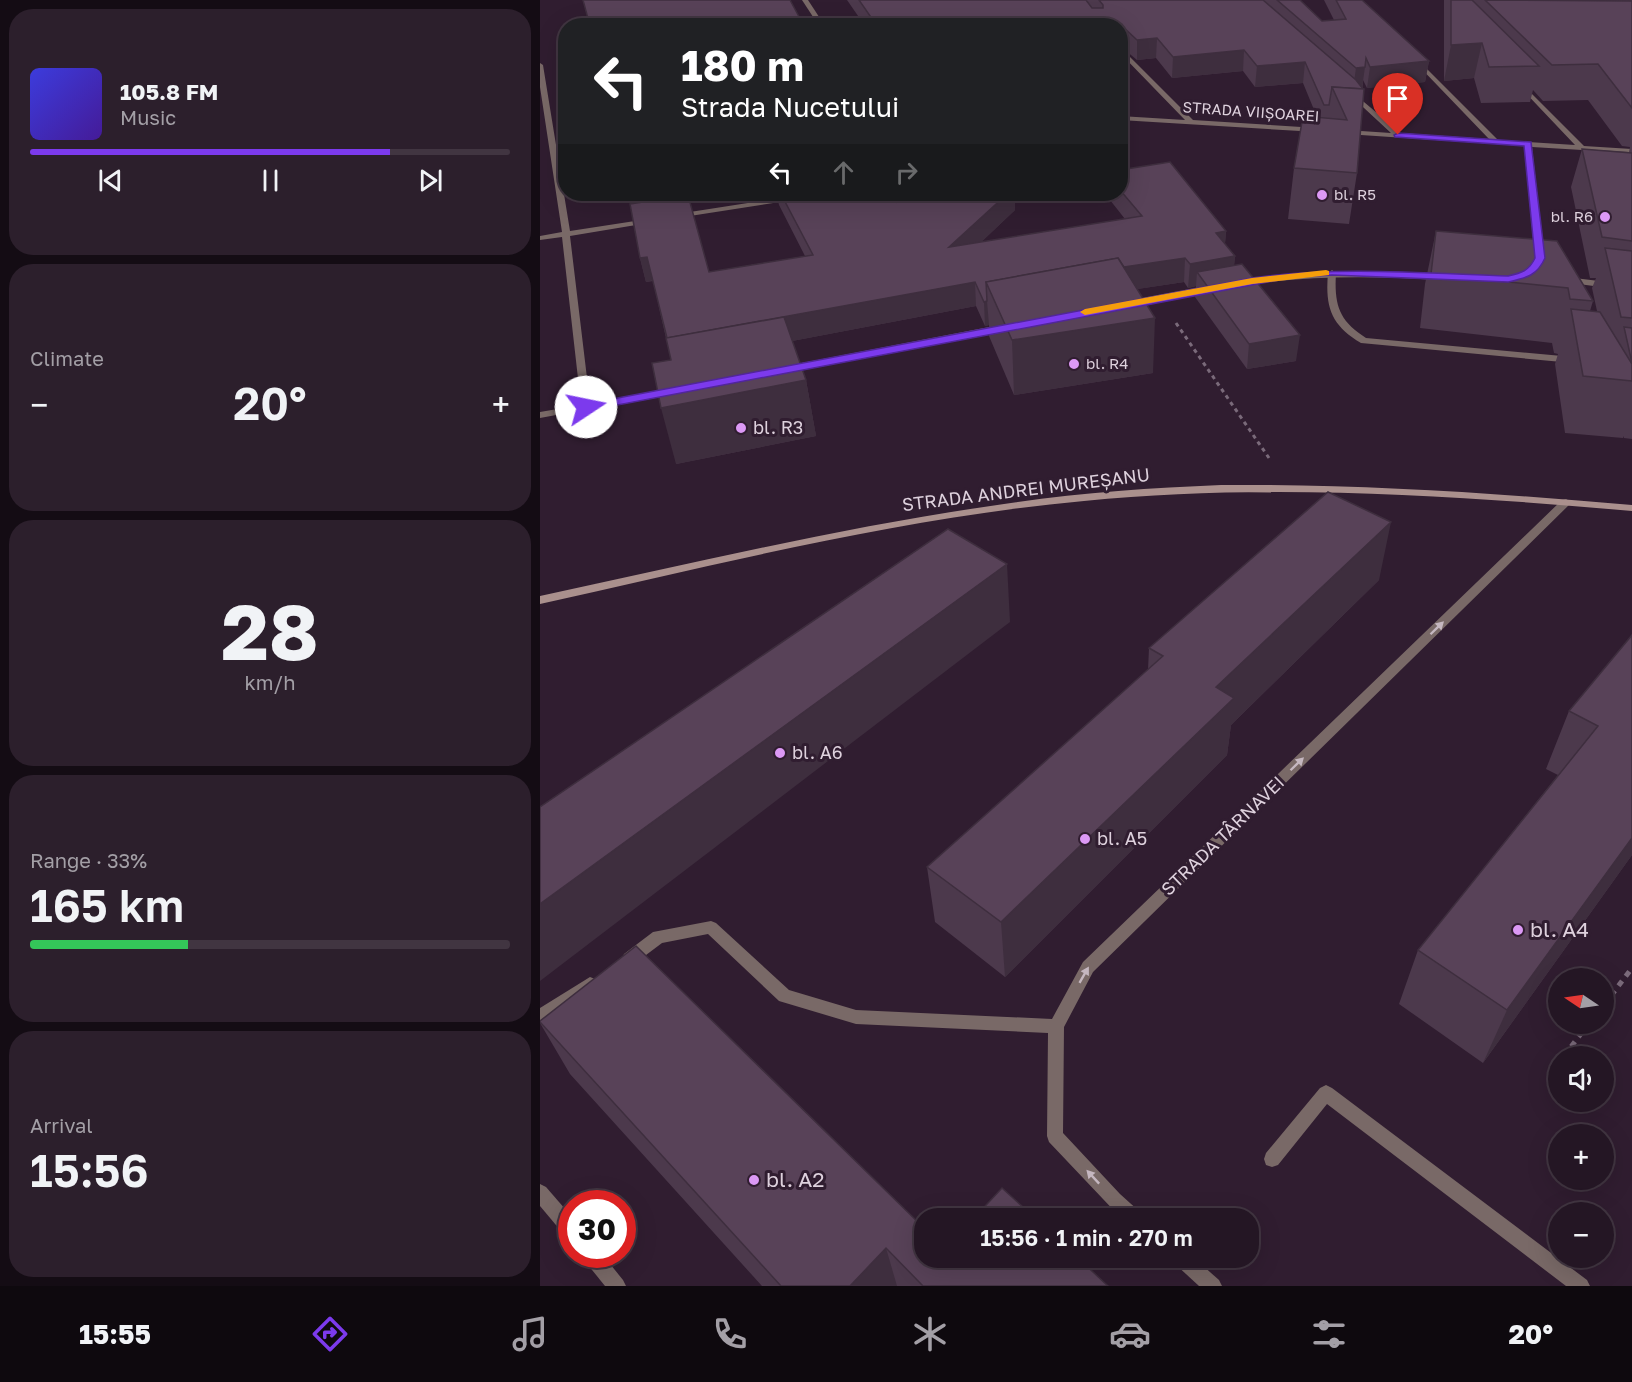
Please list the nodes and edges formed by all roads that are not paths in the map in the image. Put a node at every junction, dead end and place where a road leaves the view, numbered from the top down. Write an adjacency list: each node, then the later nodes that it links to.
1 (805, 0): 2 (street)
2 (817, 18)
3 (1128, 57): 9 (street)
4 (1413, 57): 13 (street)
5 (540, 65): 17 (street)
6 (1517, 80): 15 (street)
7 (1347, 90): 12 (street)
8 (1128, 118): 9 (street, STRADA VIIȘOAREI)
9 (1191, 122): 10 (street, STRADA VIIȘOAREI)
10 (1329, 131)
11 (1340, 131): 12 (street, STRADA VIIȘOAREI)
12 (1398, 135): 13 (street, STRADA VIIȘOAREI)
13 (1496, 142): 14 (street, STRADA VIIȘOAREI)
14 (1528, 144): 15 (street, STRADA VIIȘOAREI); 24 (street)
15 (1582, 148): 16 (street, STRADA VIIȘOAREI)
16 (1632, 151)
17 (558, 182)
18 (561, 201): 22 (street)
19 (775, 201): 20 (street)
20 (669, 218)
21 (658, 219): 22 (street)
22 (566, 234): 23 (street); 36 (street)
23 (540, 238)
24 (1536, 268)
25 (1332, 273): 26 (street); 28 (street); 33 (street)
26 (1448, 277)
27 (1561, 280): 30 (street)
28 (1228, 285)
29 (1217, 287): 31 (street)
30 (1632, 288)
31 (1123, 305)
32 (1018, 325): 34 (street)
33 (1585, 362)
34 (773, 372)
35 (680, 389): 36 (street)
36 (586, 407): 37 (street)
37 (540, 415)
38 (1566, 502): 39 (street, STRADA ANDREI MUREȘANU); 40 (street, STRADA ANDREI MUREȘANU); 42 (street, STRADA TÂRNAVEI, one-way to 38)
39 (1632, 508)
40 (540, 600)
41 (540, 1016): 42 (street)
42 (1056, 1026): 45 (street, STRADA TÂRNAVEI, one-way to 42)
43 (1272, 1159): 51 (street)
44 (540, 1193): 46 (street)
45 (1123, 1208)
46 (558, 1214)
47 (602, 1268): 49 (street)
48 (1192, 1268): 50 (street)
49 (617, 1286)
50 (1213, 1286)
51 (1581, 1286)

